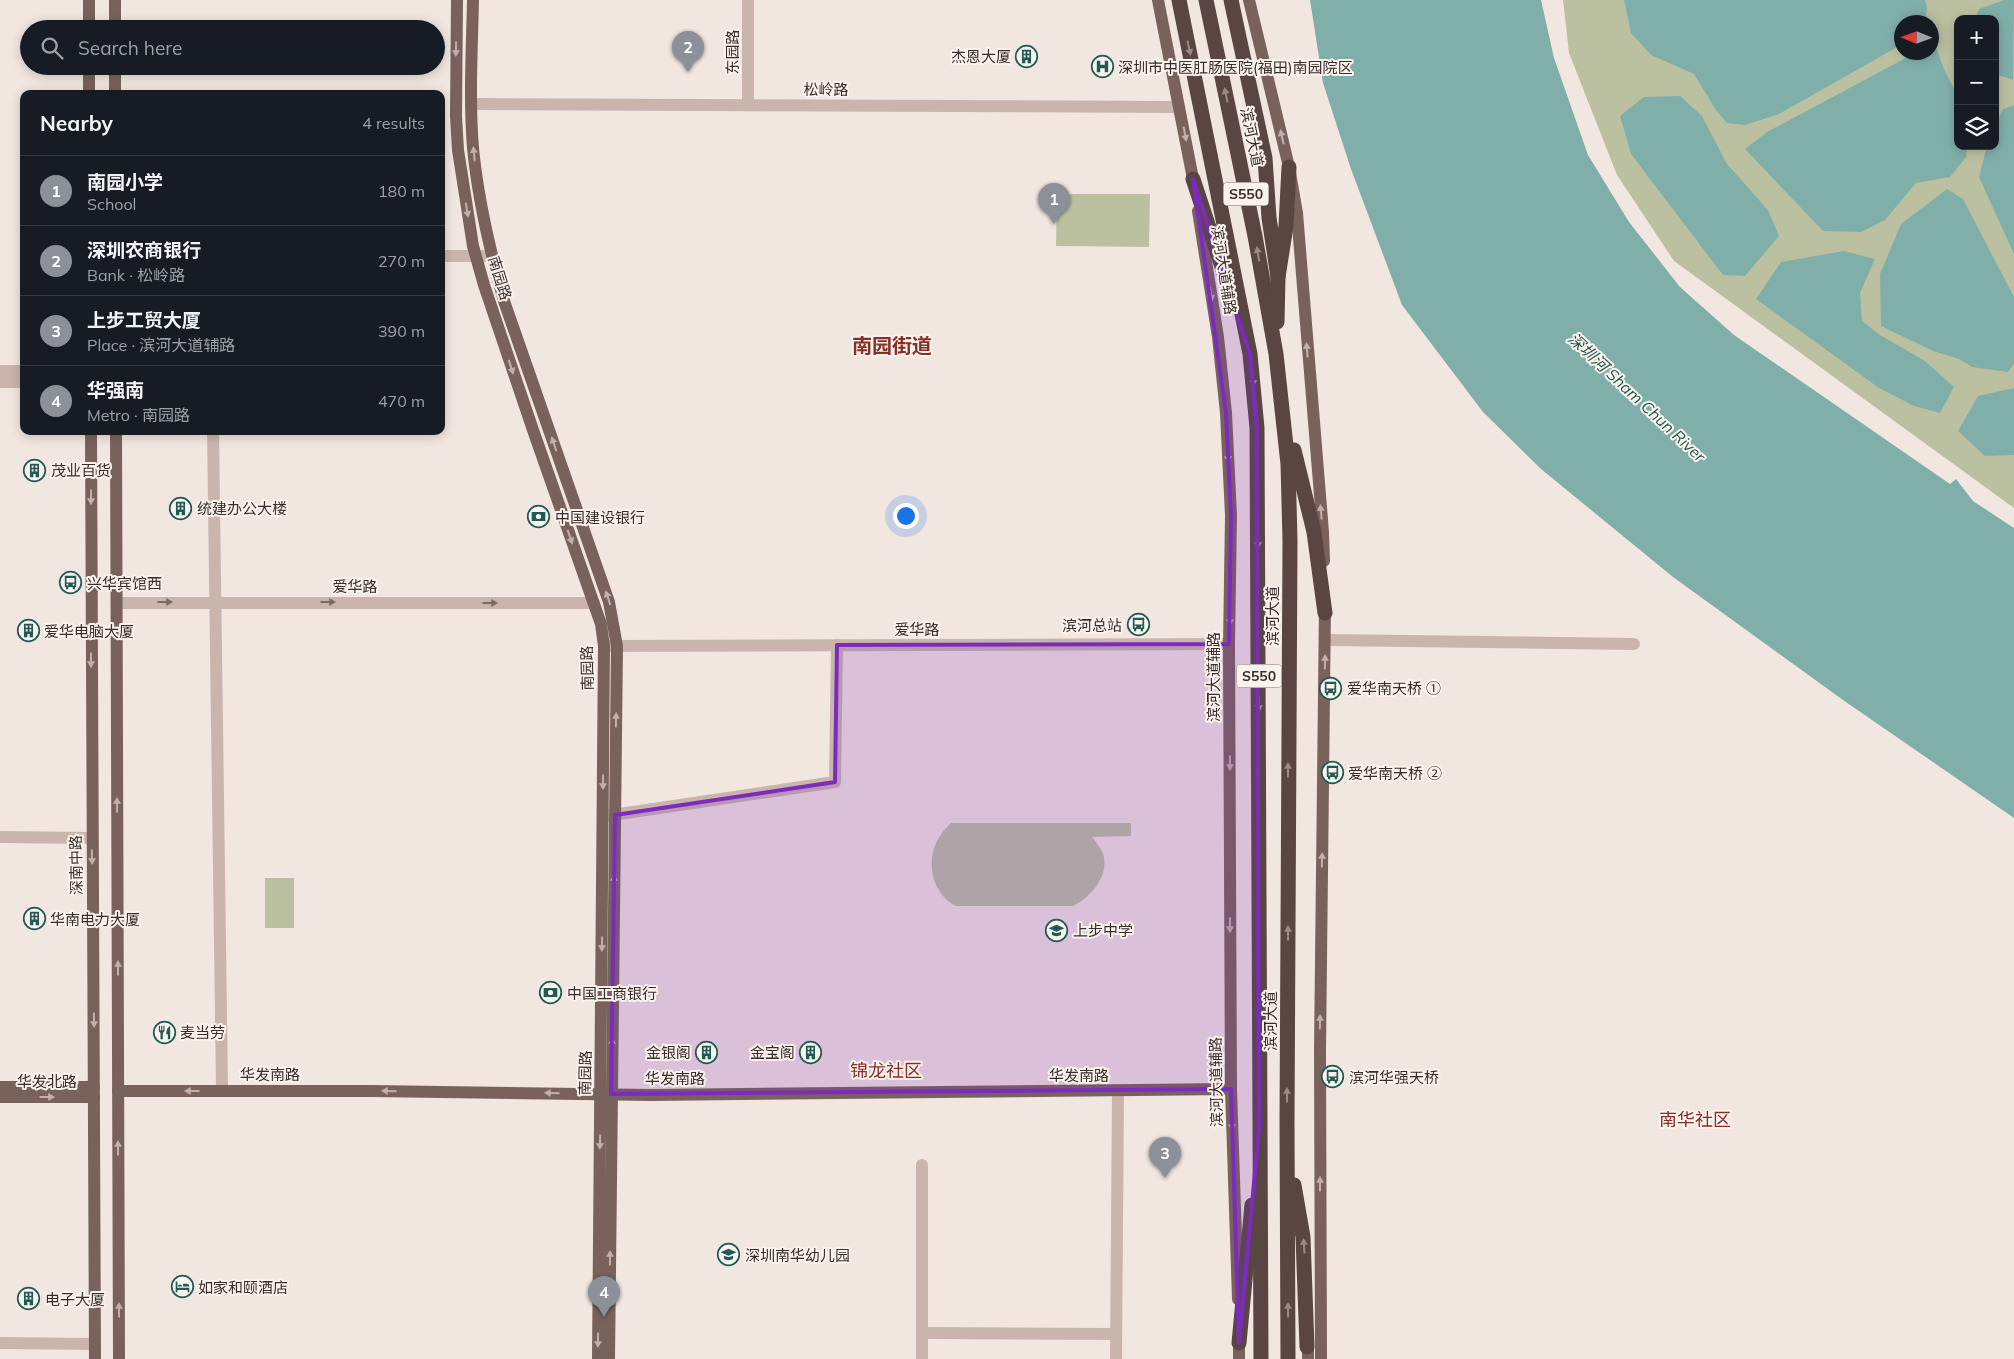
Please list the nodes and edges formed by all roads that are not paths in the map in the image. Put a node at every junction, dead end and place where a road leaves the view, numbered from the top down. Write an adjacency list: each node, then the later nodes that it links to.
1 (89, 0): 11 (main road)
2 (114, 0): 12 (main road)
3 (457, 0): 23 (main road, 南园路, one-way to 23)
4 (473, 0): 17 (main road, 南园路)
5 (748, 0): 18 (street, 东园路)
6 (1158, 0): 19 (main road, 滨河大道辅路)
7 (1179, 0): 26 (highway, 滨河大道 / S550, one-way to 26)
8 (1206, 0): 27 (highway, 滨河大道 / S550, one-way to 8)
9 (1232, 0): 25 (highway)
10 (1249, 0): 20 (main road, one-way to 10)
11 (89, 20)
12 (115, 20)
13 (89, 75): 15 (main road)
14 (115, 75): 16 (main road)
15 (89, 90)
16 (115, 90)
17 (472, 104): 18 (street, 松岭路); 24 (main road, 南园路, one-way to 17)
18 (748, 105): 19 (street, 松岭路)
19 (1179, 107): 21 (main road, 滨河大道辅路, one-way to 21)
20 (1289, 167): 25 (highway); 39 (main road, one-way to 20)
21 (1193, 179): 26 (highway); 41 (main road, 滨河大道辅路, one-way to 41)
22 (445, 256): 23 (street)
23 (476, 256): 24 (street); 38 (main road, 南园路, one-way to 38)
24 (492, 256): 43 (main road, 南园路, one-way to 24)
25 (1278, 277): 27 (highway)
26 (1250, 354): 57 (highway, 滨河大道 / S550, one-way to 57)
27 (1276, 354): 32 (highway, 滨河大道 / S550)
28 (0, 371): 29 (street)
29 (20, 371)
30 (0, 382): 31 (street)
31 (20, 382)
32 (1281, 388): 39 (highway); 56 (highway, 滨河大道 / S550, one-way to 32)
33 (91, 435): 47 (main road, 深南中路, one-way to 47)
34 (116, 435): 37 (main road)
35 (213, 435): 36 (street)
36 (215, 602): 37 (street, 爱华路, one-way to 36); 38 (street, 爱华路, one-way to 38); 50 (street)
37 (117, 603): 51 (main road, one-way to 37)
38 (594, 603): 43 (main road, 南园路)
39 (1325, 613): 40 (main road)
40 (1325, 640): 42 (street); 59 (main road, one-way to 40)
41 (1229, 644): 44 (street, 爱华路); 49 (main road, 滨河大道辅路, one-way to 49)
42 (1634, 644)
43 (611, 646): 44 (street, 爱华路); 45 (main road, 南园路)
44 (837, 646): 45 (street)
45 (609, 816): 54 (main road, 南园路)
46 (0, 837): 47 (street)
47 (92, 838): 53 (main road, 深南中路, one-way to 53)
48 (0, 1086): 53 (main road, 华发北路)
49 (1231, 1089): 52 (main road, 华发南路); 63 (main road, 滨河大道辅路, one-way to 63)
50 (222, 1090): 51 (main road, 华发南路, one-way to 51); 54 (main road, 华发南路, one-way to 50)
51 (118, 1091): 67 (main road, one-way to 51)
52 (1118, 1091): 54 (main road, 华发南路); 61 (street)
53 (94, 1092): 55 (main road, 华发北路, one-way to 53); 64 (main road, 深南中路)
54 (606, 1094): 68 (main road, 南园路, one-way to 68); 69 (main road, 南园路, one-way to 54)
55 (0, 1097)
56 (1287, 1122): 65 (highway, one-way to 56); 74 (highway, 滨河大道 / S550, one-way to 56)
57 (1260, 1129): 63 (highway); 73 (highway, 滨河大道 / S550)
58 (922, 1165): 60 (street)
59 (1320, 1233): 65 (main road); 75 (main road)
60 (922, 1333): 61 (street); 70 (street)
61 (1116, 1334): 71 (street)
62 (0, 1343): 64 (street)
63 (1239, 1343): 72 (main road, 滨河大道辅路)
64 (95, 1344): 66 (main road, 深南中路)
65 (1307, 1353)
66 (95, 1359)
67 (119, 1359)
68 (598, 1359)
69 (609, 1359)
70 (922, 1359)
71 (1116, 1359)
72 (1239, 1359)
73 (1261, 1359)
74 (1288, 1359)
75 (1321, 1359)

